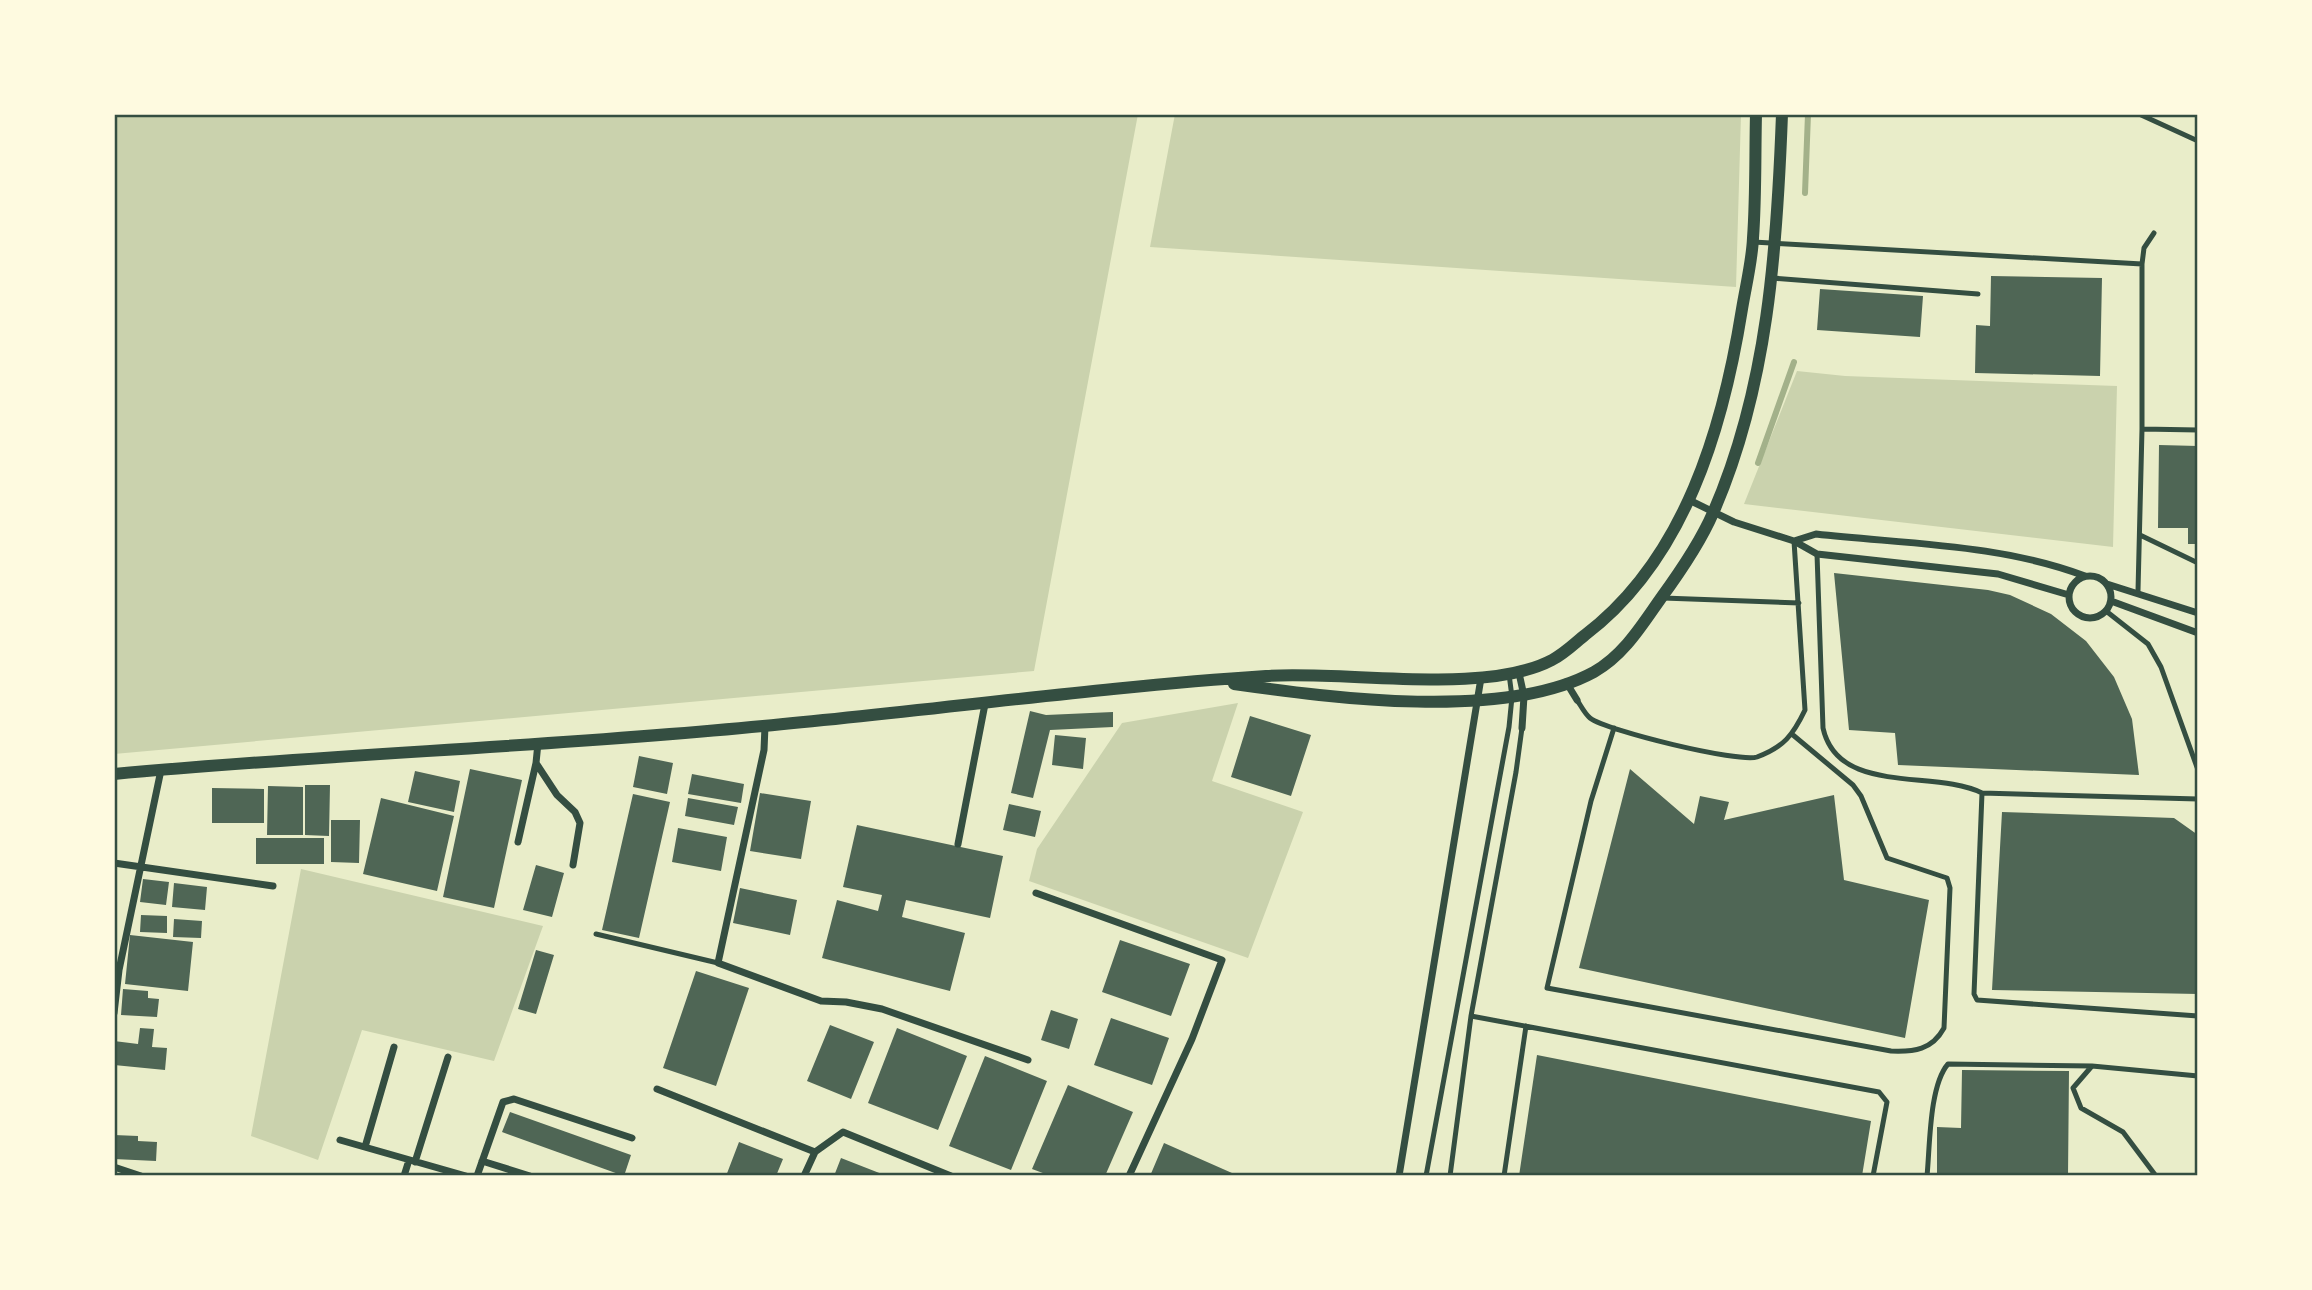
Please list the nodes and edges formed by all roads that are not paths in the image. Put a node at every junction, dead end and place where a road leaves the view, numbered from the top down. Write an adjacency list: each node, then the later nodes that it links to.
1 (1756, 114): 6 (street)
2 (1782, 114): 7 (street)
3 (2139, 114): 4 (lane)
4 (2198, 142)
5 (2154, 233): 8 (lane)
6 (1753, 242): 7 (lane); 13 (street)
7 (1776, 243): 8 (lane); 9 (street)
8 (2143, 264): 11 (lane)
9 (1772, 278): 10 (lane); 14 (street)
10 (1978, 293)
11 (2141, 429): 12 (lane); 15 (lane)
12 (2198, 430)
13 (1689, 500): 14 (street); 29 (street)
14 (1713, 513): 16 (street); 23 (street)
15 (2140, 536): 18 (lane); 21 (lane)
16 (1794, 541): 17 (street); 19 (street); 25 (lane)
17 (1817, 554): 22 (street); 46 (lane)
18 (2198, 563)
19 (2085, 576): 20 (street); 22 (street)
20 (2106, 584): 21 (street); 24 (street)
21 (2138, 591): 27 (street)
22 (2068, 595): 26 (street)
23 (1661, 598): 25 (lane); 32 (street)
24 (2110, 601): 26 (street); 28 (street)
25 (1799, 603): 40 (lane)
26 (2106, 611): 44 (lane)
27 (2198, 613)
28 (2198, 633)
29 (1514, 673): 30 (street); 33 (street); 33 (lane)
30 (1481, 678): 31 (street); 34 (street)
31 (1216, 681): 34 (street); 36 (street)
32 (1565, 682): 33 (street); 35 (street)
33 (1518, 697): 34 (street); 38 (street); 84 (lane)
34 (1478, 700): 83 (street)
35 (1577, 701): 39 (lane)
36 (985, 704): 37 (street); 49 (street)
37 (765, 726): 41 (street); 56 (street)
38 (1521, 728): 59 (lane)
39 (1614, 728): 40 (lane); 40 (lane)
40 (1793, 735)
41 (538, 742): 42 (street); 43 (street)
42 (536, 763): 48 (street); 51 (street)
43 (161, 770): 45 (street); 52 (street)
44 (2198, 770)
45 (114, 774)
46 (1982, 793): 47 (lane); 60 (lane)
47 (2198, 799)
48 (518, 842)
49 (958, 844)
50 (114, 863): 52 (street)
51 (573, 865)
52 (141, 866): 53 (street); 57 (street)
53 (274, 886)
54 (1036, 893): 82 (street)
55 (596, 934): 56 (lane)
56 (718, 963): 64 (street)
57 (117, 970): 58 (street)
58 (114, 1013)
59 (1471, 1016): 61 (lane); 85 (lane)
60 (2198, 1016)
61 (1527, 1026): 86 (lane); 87 (lane)
62 (394, 1046): 70 (street)
63 (448, 1057): 72 (street)
64 (1028, 1060)
65 (2092, 1066): 66 (lane); 88 (lane); 89 (lane)
66 (2198, 1076)
67 (657, 1089): 71 (street)
68 (632, 1138): 73 (street)
69 (340, 1140): 70 (street)
70 (365, 1147): 72 (street)
71 (815, 1152): 80 (street); 81 (street)
72 (412, 1161): 76 (street); 77 (street)
73 (482, 1161): 78 (street); 79 (street)
74 (114, 1167): 75 (street)
75 (141, 1176)
76 (404, 1176)
77 (466, 1176)
78 (477, 1176)
79 (530, 1176)
80 (804, 1176)
81 (951, 1176)
82 (1129, 1176)
83 (1399, 1176)
84 (1426, 1176)
85 (1450, 1176)
86 (1504, 1176)
87 (1873, 1176)
88 (1927, 1176)
89 (2156, 1176)

